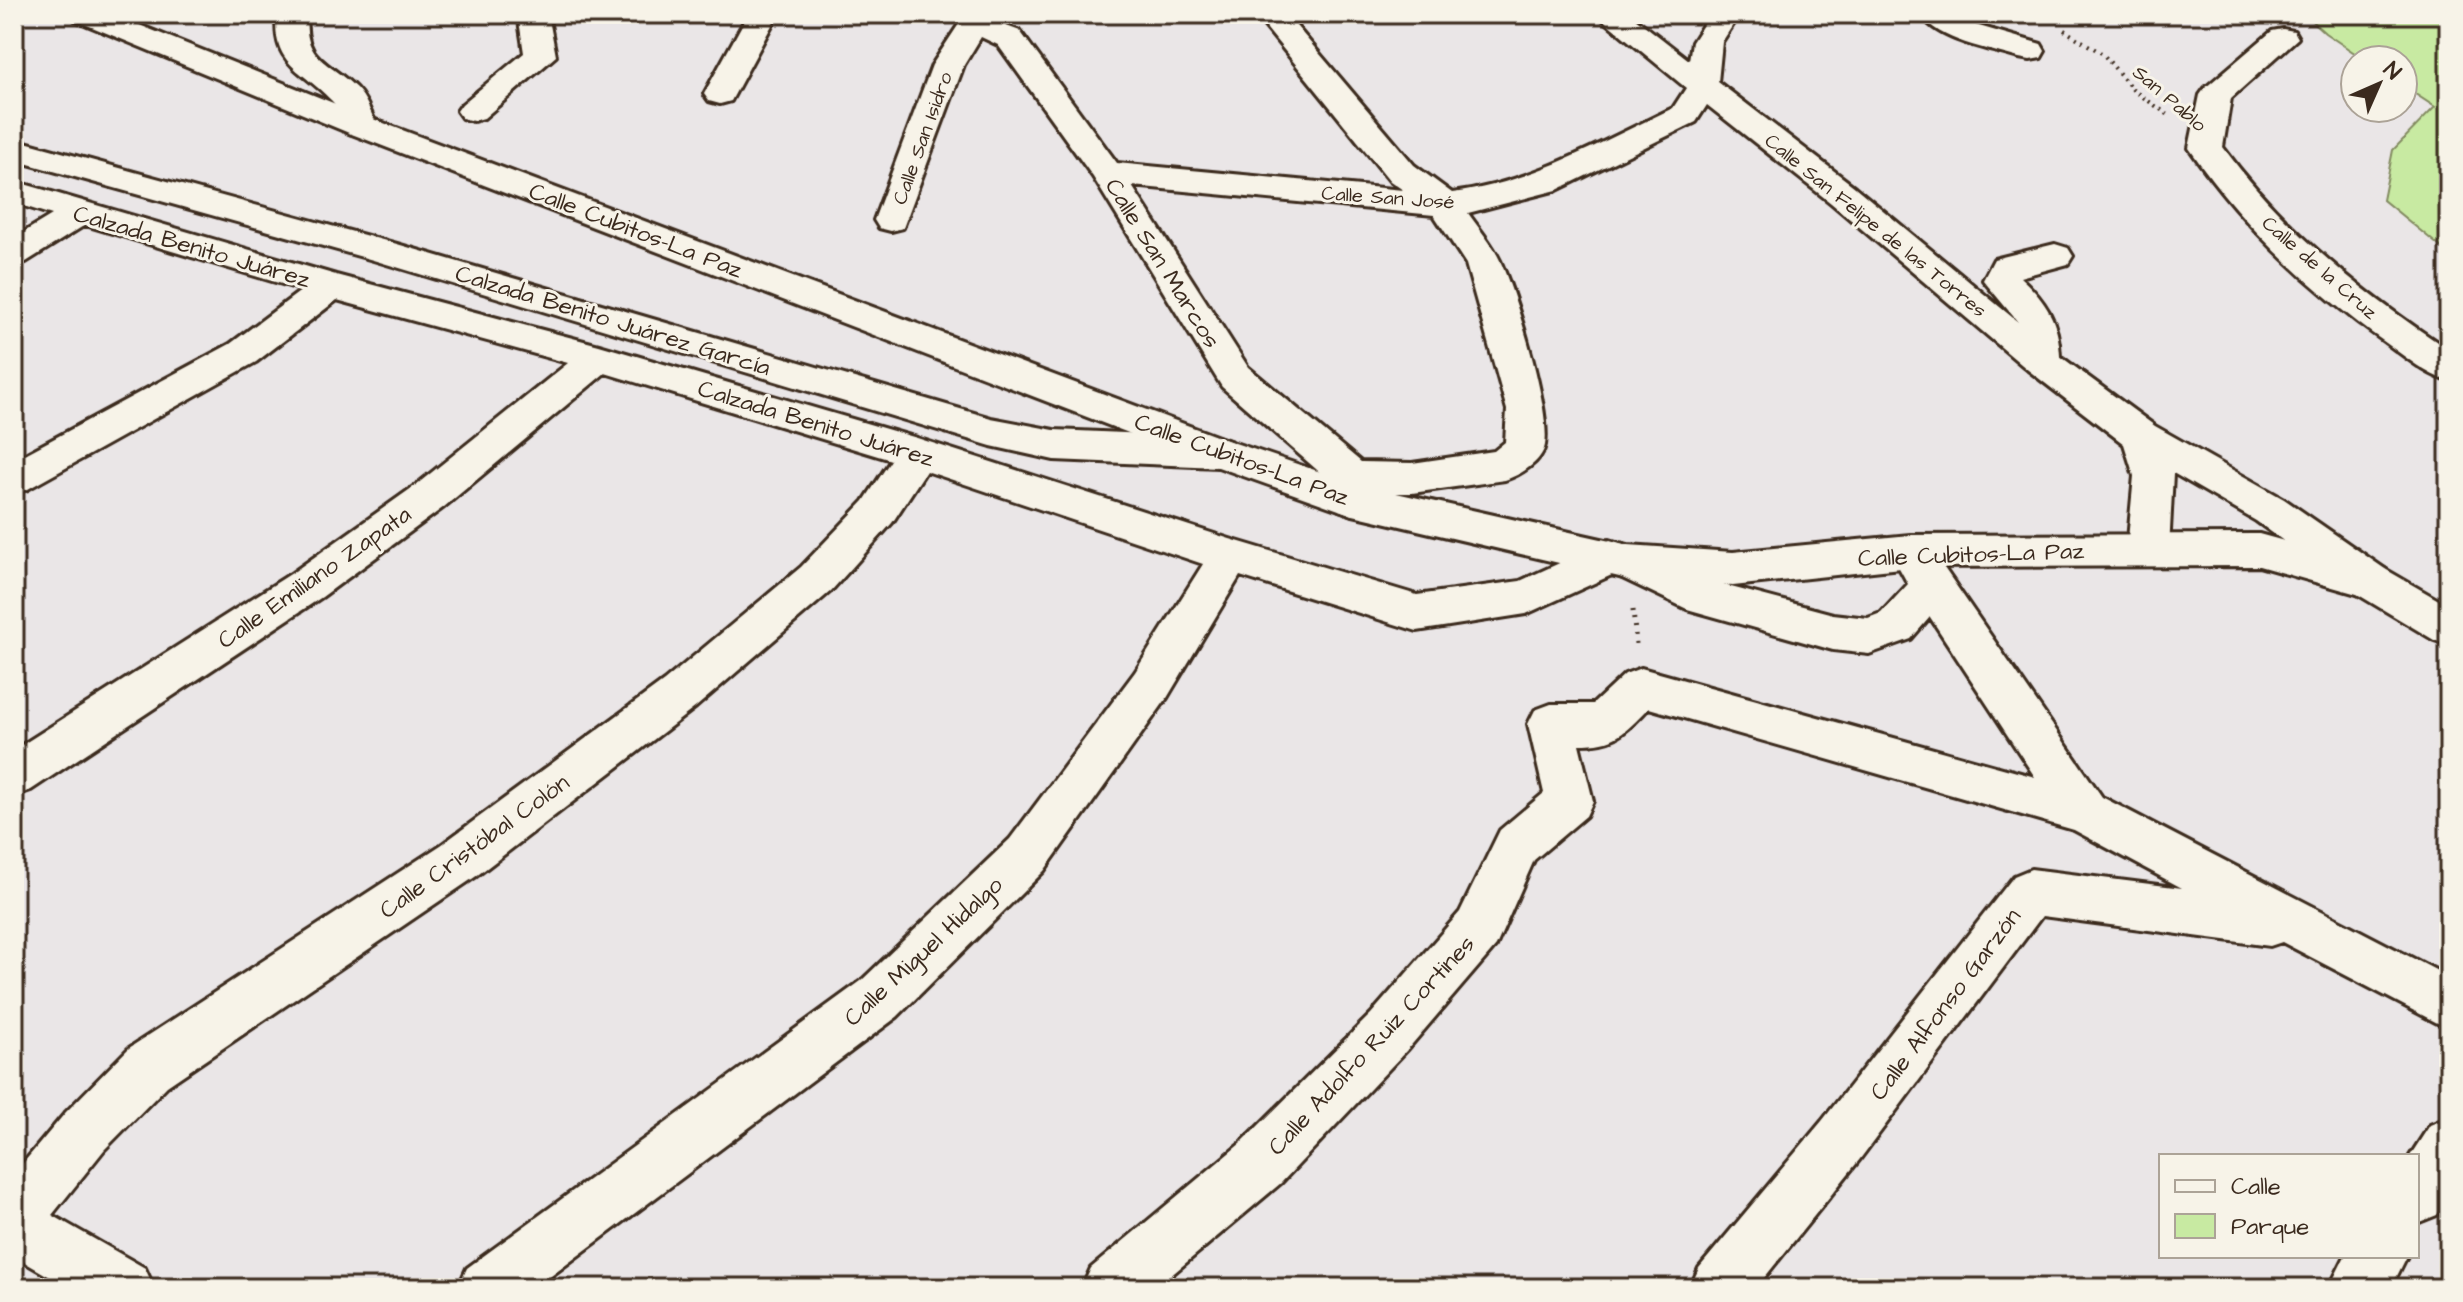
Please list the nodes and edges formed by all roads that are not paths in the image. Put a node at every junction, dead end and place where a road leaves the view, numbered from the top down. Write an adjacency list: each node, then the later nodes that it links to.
1 (86, 14): 15 (street, Calle Cubitos-La Paz)
2 (292, 14): 15 (street)
3 (533, 14): 14 (street)
4 (763, 14): 13 (street)
5 (1270, 14): 19 (street)
6 (1611, 14): 12 (street, Calle San Felipe de las Torres)
7 (1725, 14): 12 (street)
8 (1935, 14): 11 (street)
9 (975, 19): 17 (street, Calle San Marcos); 21 (street, Calle San Isidro)
10 (2283, 38): 27 (street, Calle de la Cruz)
11 (2030, 51)
12 (1702, 87): 19 (street, Calle San José); 26 (street, Calle San Felipe de las Torres)
13 (720, 94)
14 (473, 111)
15 (361, 126): 29 (street, Calle Cubitos-La Paz)
16 (14, 149): 29 (street, Calzada Benito Juárez García)
17 (1107, 173): 19 (street, Calle San José); 32 (street, Calle San Marcos)
18 (14, 192): 20 (street, Calzada Benito Juárez)
19 (1445, 205): 32 (street)
20 (79, 213): 22 (street); 24 (street, Calzada Benito Juárez)
21 (891, 220)
22 (14, 254)
23 (2055, 256): 26 (street)
24 (331, 286): 25 (street, Calzada Benito Juárez); 31 (street)
25 (599, 358): 30 (street, Calzada Benito Juárez); 39 (street, Calle Emiliano Zapata)
26 (2041, 361): 28 (street, Calle San Felipe de las Torres)
27 (2449, 368)
28 (2141, 436): 33 (street); 37 (street, Calle San Felipe de las Torres)
29 (1218, 452): 32 (street, Calle Cubitos-La Paz)
30 (917, 453): 34 (street, Calzada Benito Juárez); 45 (street, Calle Cristóbal Colón)
31 (14, 478)
32 (1353, 488): 35 (street, Calle Cubitos-La Paz)
33 (2148, 550): 36 (street, Calle Cubitos-La Paz); 37 (street, Calle Cubitos-La Paz)
34 (1230, 556): 35 (street, Calzada Benito Juárez); 49 (street, Calle Miguel Hidalgo)
35 (1619, 560): 36 (street, Calle Cubitos-La Paz); 36 (street)
36 (1922, 569): 40 (street)
37 (2370, 581): 38 (street, Calle Cubitos-La Paz)
38 (2449, 627)
39 (14, 775)
40 (2085, 812): 41 (street); 50 (street, Calle Adolfo Ruiz Cortines)
41 (2299, 927): 42 (street); 51 (street, Calle Alfonso Garzón)
42 (2449, 1004)
43 (2449, 1144): 44 (street)
44 (2419, 1192)
45 (14, 1218)
46 (14, 1225): 48 (street)
47 (2377, 1258): 52 (street)
48 (125, 1288)
49 (487, 1288)
50 (1111, 1288)
51 (1719, 1288)
52 (2358, 1288)

